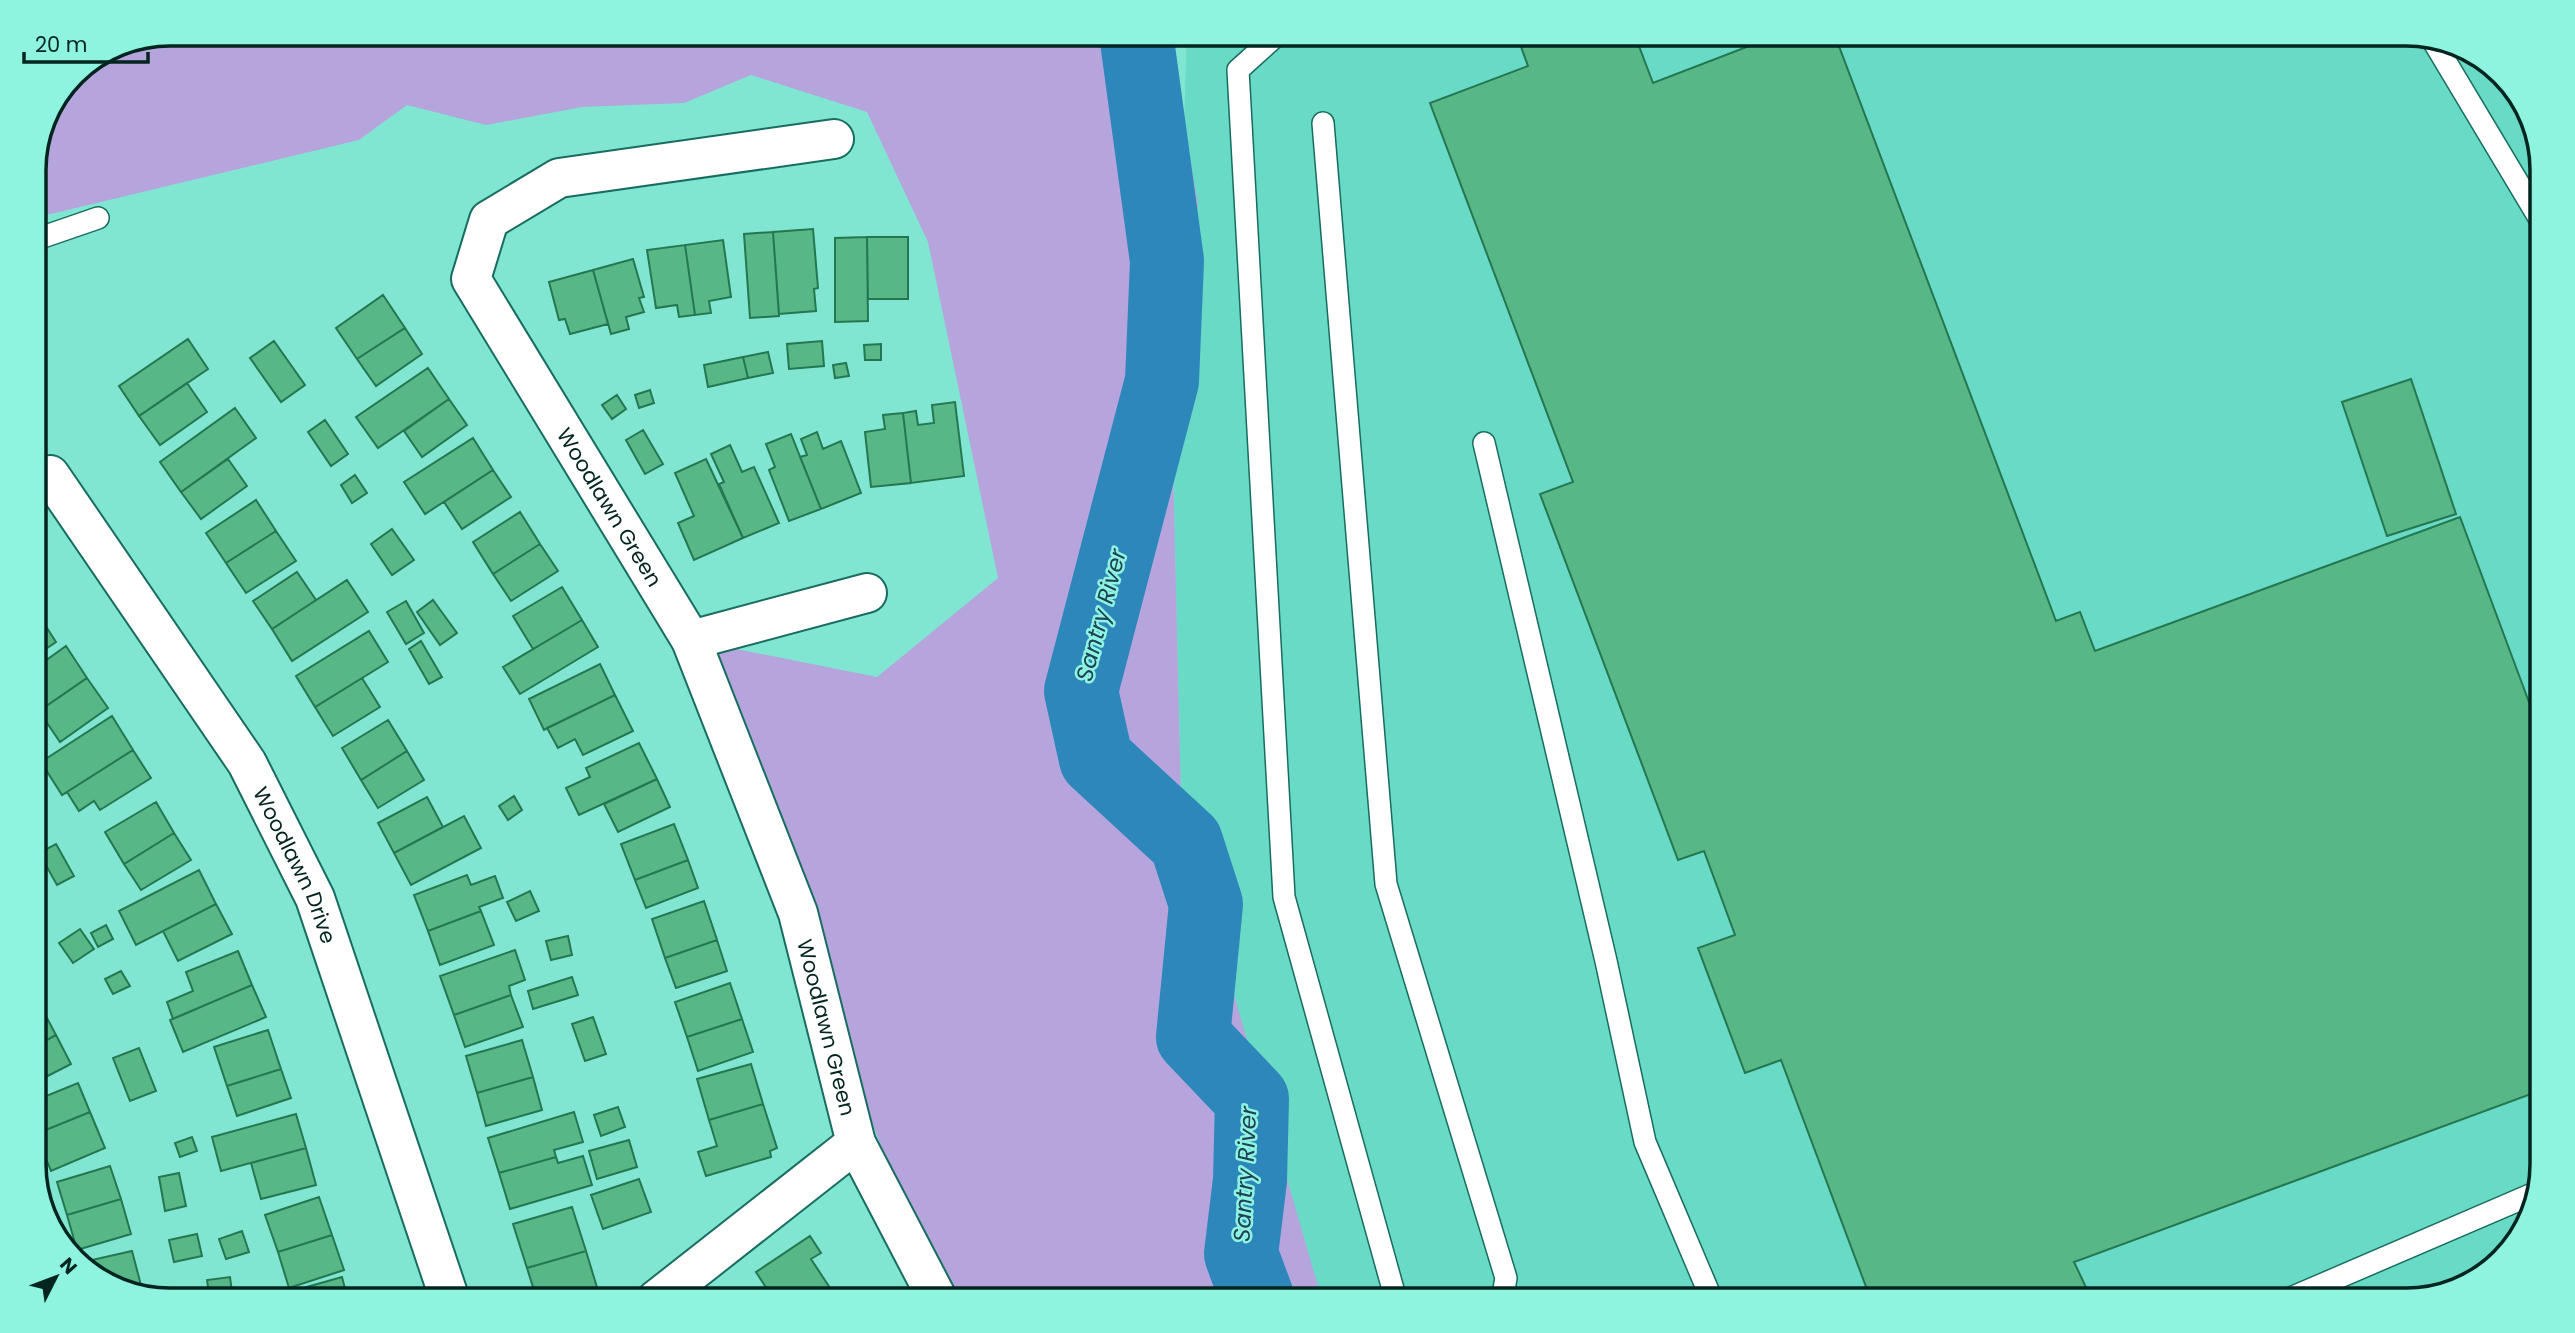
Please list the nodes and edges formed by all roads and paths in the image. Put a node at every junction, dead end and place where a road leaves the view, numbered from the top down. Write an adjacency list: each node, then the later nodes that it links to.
1 (1265, 46): 17 (lane)
2 (2438, 50): 5 (lane)
3 (1323, 123): 18 (lane)
4 (834, 139): 11 (street, Woodlawn Green)
5 (2529, 200)
6 (98, 218): 7 (lane)
7 (46, 236)
8 (1484, 443): 19 (lane)
9 (50, 475): 14 (street, Woodlawn Drive)
10 (867, 593): 11 (street)
11 (691, 640): 12 (street, Woodlawn Green)
12 (856, 1143): 15 (street); 16 (street, Woodlawn Green)
13 (2524, 1198): 20 (lane)
14 (446, 1288)
15 (671, 1288)
16 (932, 1288)
17 (1393, 1288)
18 (1504, 1288)
19 (1707, 1288)
20 (2314, 1288)

